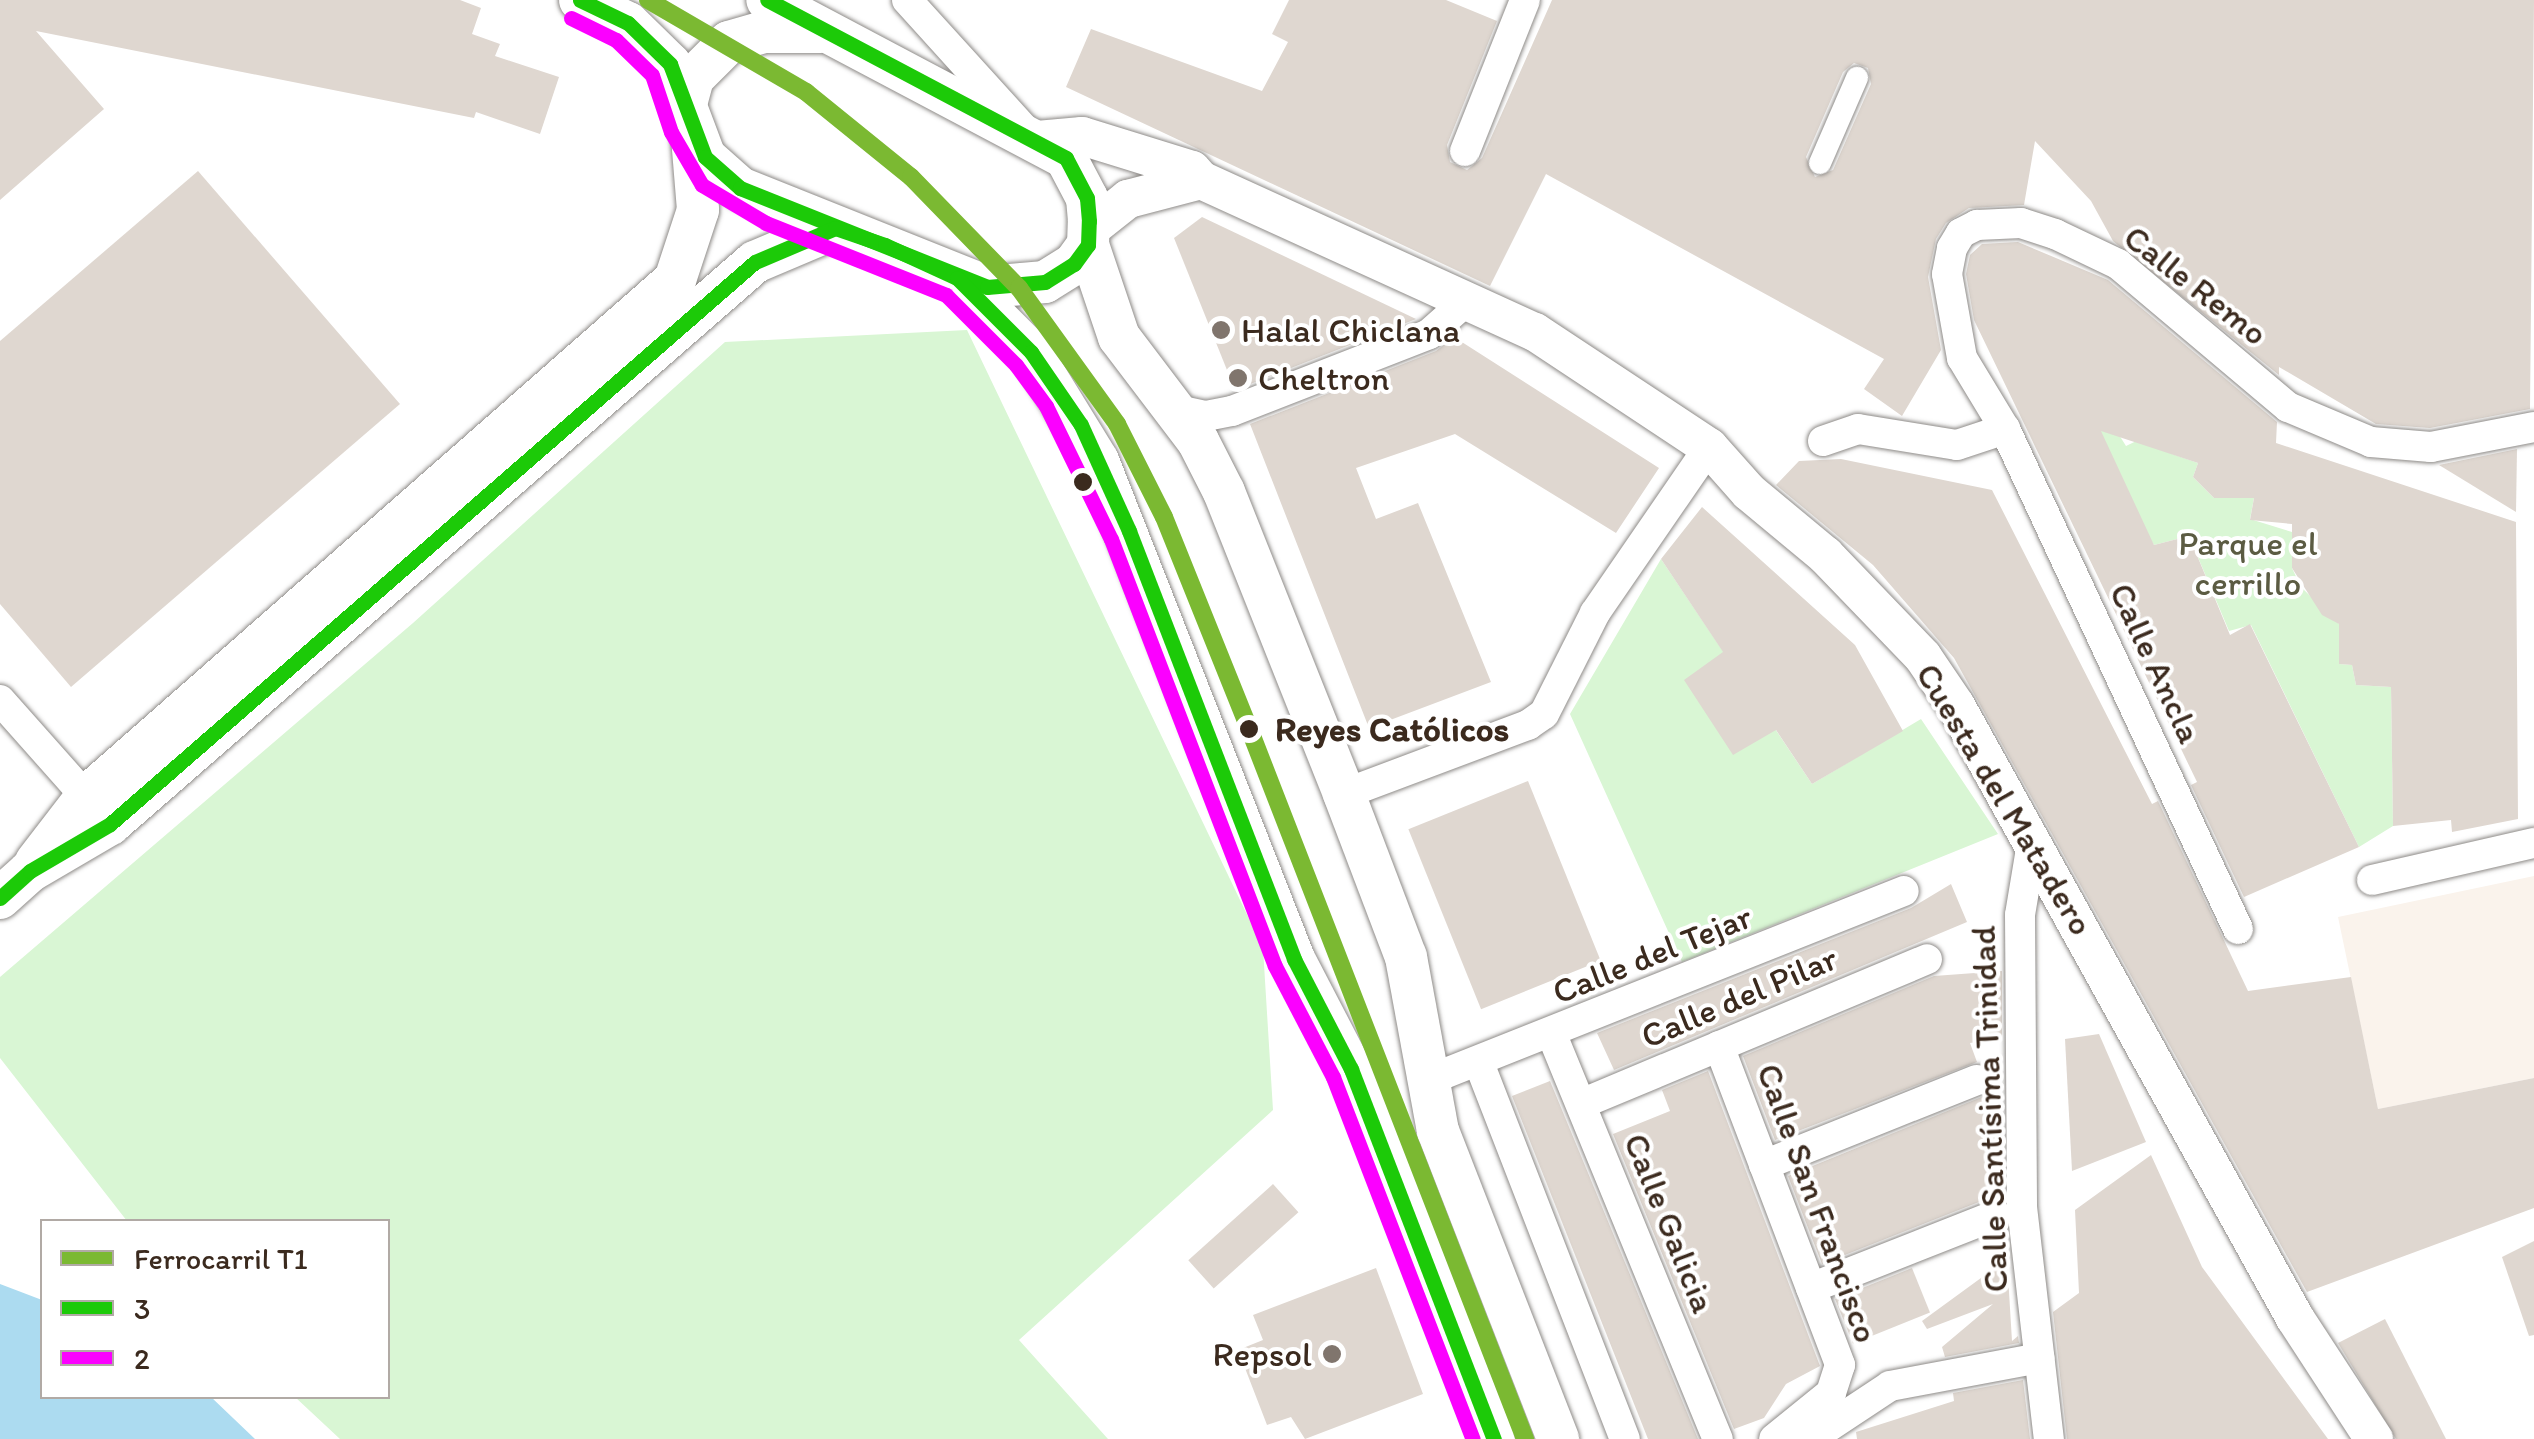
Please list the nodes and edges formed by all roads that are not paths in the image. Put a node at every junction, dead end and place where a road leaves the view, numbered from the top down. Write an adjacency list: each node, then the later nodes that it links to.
1 (580, 0): 7 (main road)
2 (767, 0): 5 (main road)
3 (907, 0): 8 (street)
4 (1525, 0): 9 (street)
5 (830, 32): 7 (main road); 8 (main road)
6 (1858, 78): 10 (street)
7 (687, 116): 12 (main road); 23 (main road)
8 (1034, 138): 11 (street, Cuesta del Matadero); 13 (main road)
9 (1465, 151)
10 (1820, 163)
11 (1201, 180): 13 (street); 15 (street, Cuesta del Matadero)
12 (836, 228): 14 (main road); 27 (main road)
13 (1088, 237): 14 (main road); 16 (main road)
14 (958, 278): 42 (main road)
15 (1465, 302): 16 (street); 20 (street, Cuesta del Matadero)
16 (1168, 408): 22 (main road)
17 (2534, 427): 18 (street, Calle Remo)
18 (2005, 429): 19 (street); 29 (street, Calle Ancla)
19 (1823, 441)
20 (1709, 447): 22 (street); 24 (street, Cuesta del Matadero)
21 (0, 700): 23 (street)
22 (1344, 794): 35 (main road)
23 (86, 797): 27 (main road)
24 (2033, 837): 40 (street, Calle Santísima Trinidad); 47 (street, Cuesta del Matadero)
25 (2534, 844): 26 (street)
26 (2372, 880)
27 (15, 885)
28 (1904, 891): 31 (street, Calle del Tejar)
29 (2238, 929)
30 (1927, 960): 32 (street, Calle del Pilar)
31 (1552, 1035): 33 (street, Calle del Tejar); 36 (street, Calle Galicia)
32 (1719, 1046): 36 (street, Calle del Pilar); 37 (street, Calle San Francisco)
33 (1479, 1064): 35 (street, Calle del Tejar); 44 (street)
34 (1977, 1080): 37 (street)
35 (1426, 1081): 43 (main road)
36 (1581, 1104): 45 (street, Calle Galicia)
37 (1764, 1165): 39 (street, Calle San Francisco)
38 (1996, 1214): 39 (street)
39 (1811, 1288): 41 (street, Calle San Francisco)
40 (2039, 1358): 41 (street); 46 (street, Calle Santísima Trinidad)
41 (1792, 1435)
42 (1494, 1439)
43 (1558, 1439)
44 (1625, 1439)
45 (1718, 1439)
46 (2050, 1439)
47 (2374, 1439)

